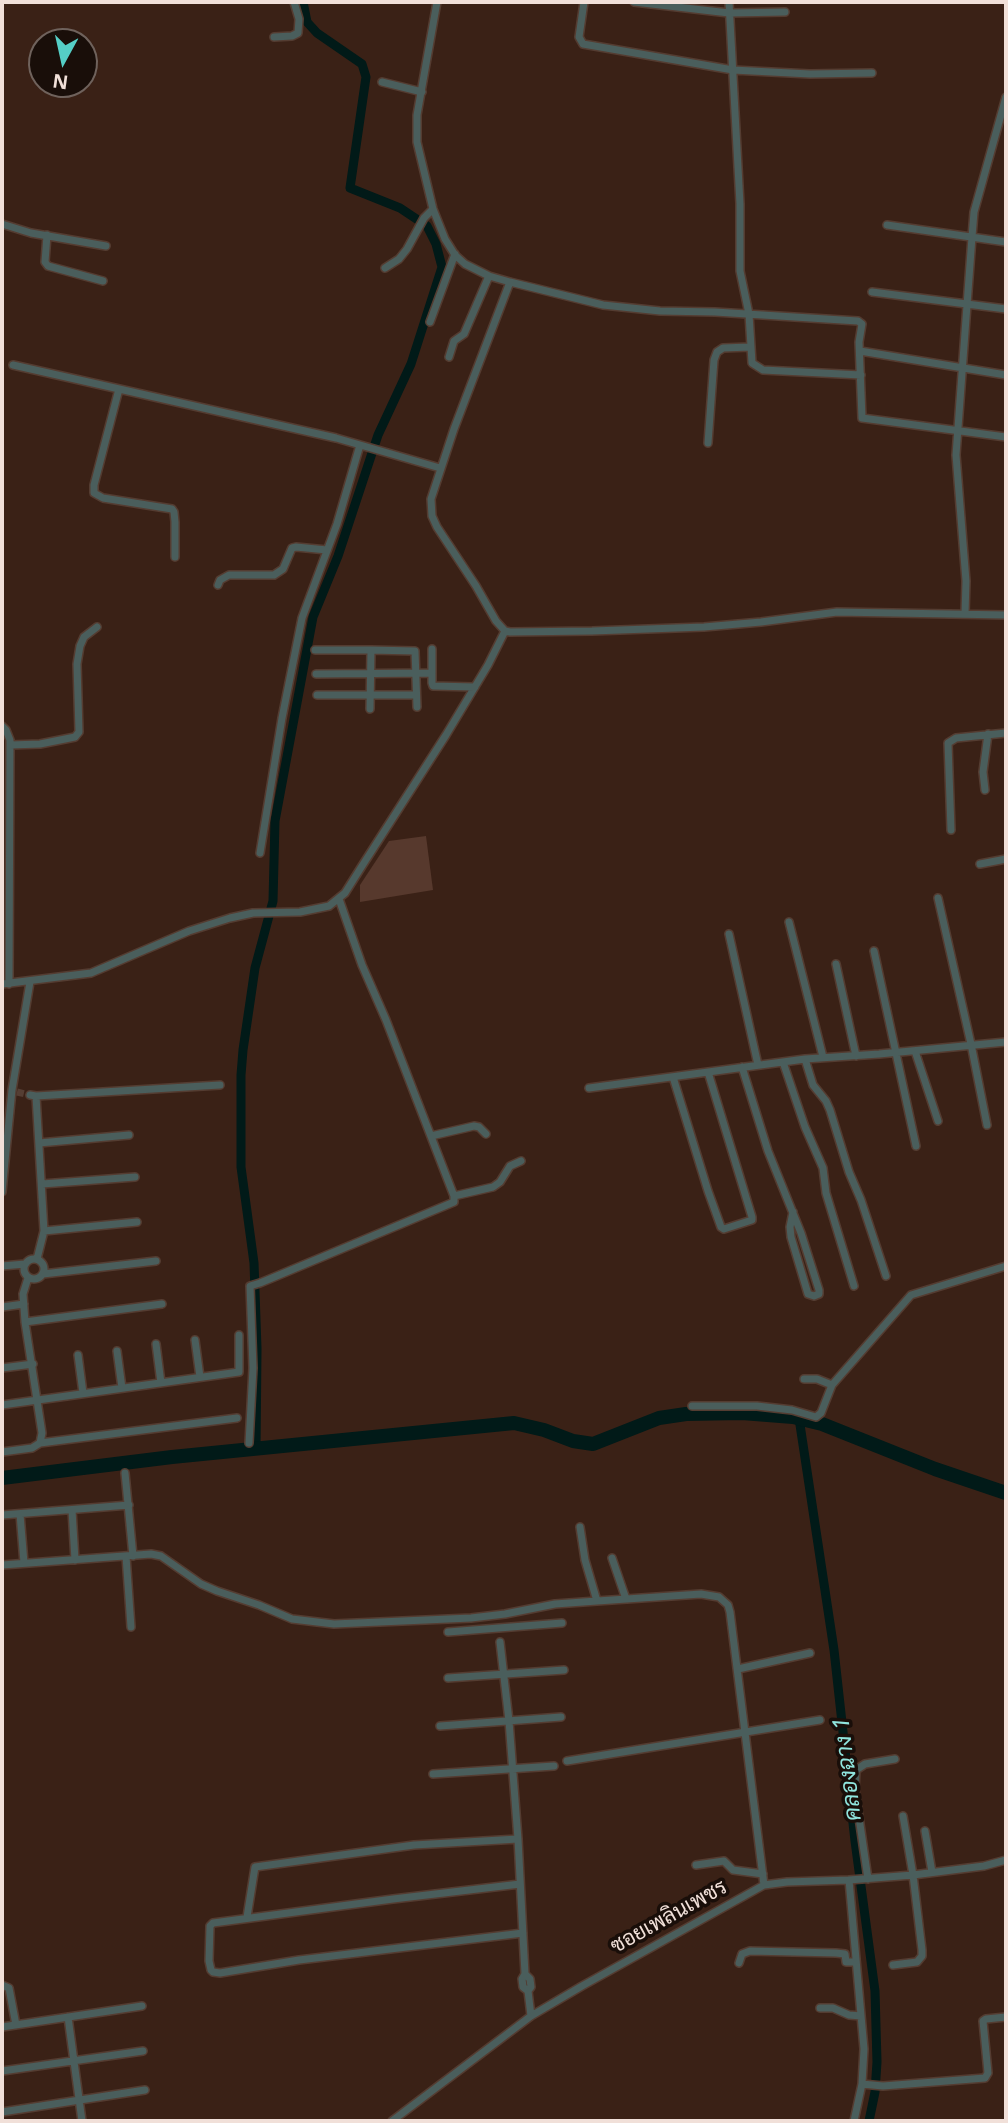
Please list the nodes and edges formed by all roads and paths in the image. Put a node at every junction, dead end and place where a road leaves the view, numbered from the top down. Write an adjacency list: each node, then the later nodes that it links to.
1 (294, 2): 8 (street)
2 (437, 2): 12 (street)
3 (584, 2): 9 (street)
4 (634, 2): 7 (street)
5 (729, 2): 7 (street)
6 (785, 12): 7 (street)
7 (729, 13): 9 (street)
8 (274, 37)
9 (733, 70): 10 (street); 29 (street)
10 (872, 72)
11 (382, 82): 12 (street)
12 (422, 92): 14 (street)
13 (1006, 97): 18 (street)
14 (433, 209): 21 (street); 22 (street)
15 (2, 224): 17 (street)
16 (887, 225): 18 (street)
17 (47, 235): 20 (street); 24 (street)
18 (972, 237): 19 (street); 27 (street)
19 (1006, 242)
20 (106, 246)
21 (455, 254): 23 (street); 30 (street)
22 (384, 268)
23 (489, 276): 25 (street); 33 (street)
24 (103, 281)
25 (510, 282): 29 (street); 43 (street)
26 (872, 292): 27 (street)
27 (968, 303): 28 (street); 35 (street)
28 (1006, 309)
29 (749, 314): 31 (street); 32 (street)
30 (430, 323)
31 (750, 347): 36 (street); 41 (street)
32 (860, 351): 35 (street); 36 (street)
33 (449, 357)
34 (13, 365): 38 (street)
35 (963, 368): 37 (street); 39 (street)
36 (861, 374): 39 (street)
37 (1006, 374)
38 (119, 388): 42 (street); 45 (street)
39 (958, 431): 40 (street); 47 (street)
40 (1006, 437)
41 (708, 443)
42 (363, 445): 43 (street); 44 (street)
43 (440, 468): 50 (street)
44 (327, 551): 46 (street); 70 (street)
45 (175, 557)
46 (218, 585)
47 (965, 614): 48 (street); 50 (street)
48 (1006, 615)
49 (97, 627): 67 (street)
50 (505, 631): 58 (street)
51 (432, 649): 56 (street)
52 (315, 650): 53 (street)
53 (371, 650): 54 (street); 55 (street)
54 (416, 672): 55 (street); 56 (street); 61 (street)
55 (372, 673): 57 (street); 60 (street)
56 (432, 673): 58 (street)
57 (316, 674)
58 (475, 687): 73 (street)
59 (317, 695): 60 (street)
60 (371, 695): 61 (street); 63 (street)
61 (416, 695): 62 (street)
62 (417, 707)
63 (370, 709)
64 (2, 726): 67 (street)
65 (1006, 733): 66 (street)
66 (988, 734): 68 (street); 69 (street)
67 (10, 745): 79 (street)
68 (985, 790)
69 (951, 830)
70 (260, 853)
71 (1006, 859): 72 (street)
72 (980, 864)
73 (339, 898): 80 (street); 99 (street)
74 (938, 898): 82 (street)
75 (789, 922): 86 (street)
76 (729, 934): 89 (street)
77 (874, 951): 84 (street)
78 (836, 964): 85 (street)
79 (8, 979): 80 (street)
80 (30, 982): 105 (street)
81 (1006, 1042): 82 (street)
82 (971, 1044): 83 (street); 96 (street)
83 (915, 1051): 84 (street); 95 (street)
84 (896, 1053): 85 (street); 101 (street)
85 (856, 1056): 86 (street)
86 (823, 1057): 87 (street)
87 (805, 1059): 88 (street); 116 (street)
88 (783, 1062): 89 (street); 118 (street)
89 (758, 1065): 90 (street)
90 (742, 1067): 91 (street); 107 (street)
91 (708, 1072): 92 (street); 92 (street)
92 (673, 1077): 94 (street)
93 (220, 1085): 100 (street)
94 (589, 1088)
95 (938, 1121)
96 (987, 1125)
97 (486, 1134): 99 (street)
98 (129, 1135): 100 (street)
99 (431, 1136): 106 (street)
100 (39, 1143): 104 (street)
101 (916, 1146)
102 (521, 1161): 106 (street)
103 (135, 1177): 104 (street)
104 (42, 1184): 109 (street)
105 (2, 1192)
106 (454, 1196): 141 (street)
107 (793, 1212): 107 (street)
108 (137, 1222): 109 (street)
109 (44, 1231): 110 (street)
110 (37, 1259): 112 (street); 115 (street)
111 (156, 1261): 115 (street)
112 (25, 1264): 113 (street); 117 (street)
113 (2, 1266)
114 (1006, 1266): 133 (street)
115 (43, 1274): 117 (street)
116 (886, 1276)
117 (28, 1278): 119 (street)
118 (854, 1286)
119 (24, 1304): 121 (street); 122 (street)
120 (162, 1304): 122 (street)
121 (2, 1307)
122 (25, 1322): 128 (street)
123 (239, 1335): 130 (street)
124 (195, 1340): 130 (street)
125 (156, 1344): 132 (street)
126 (117, 1351): 134 (street)
127 (78, 1355): 135 (street)
128 (33, 1364): 129 (street); 136 (street)
129 (2, 1368)
130 (201, 1377): 132 (street)
131 (804, 1379): 133 (street)
132 (161, 1383): 134 (street)
133 (832, 1385): 138 (street)
134 (122, 1388): 135 (street)
135 (83, 1394): 136 (street)
136 (39, 1400): 137 (street); 140 (street)
137 (2, 1405)
138 (692, 1406)
139 (237, 1418): 140 (street)
140 (40, 1443): 142 (street)
141 (249, 1443)
142 (2, 1452)
143 (125, 1473): 144 (street)
144 (129, 1505): 145 (street); 149 (street)
145 (72, 1510): 146 (street); 151 (street)
146 (20, 1514): 147 (street); 152 (street)
147 (2, 1516)
148 (580, 1527): 155 (street)
149 (129, 1556): 151 (street); 156 (street); 158 (street)
150 (612, 1558): 154 (street)
151 (75, 1560): 152 (street)
152 (24, 1563): 153 (street)
153 (2, 1565)
154 (626, 1599): 155 (street); 163 (street)
155 (597, 1601): 156 (street)
156 (497, 1615): 159 (street)
157 (562, 1623): 159 (street)
158 (131, 1627)
159 (499, 1629): 160 (street)
160 (448, 1632)
161 (500, 1642): 165 (street)
162 (810, 1653): 163 (street)
163 (738, 1668): 171 (street)
164 (564, 1670): 165 (street)
165 (504, 1674): 166 (street); 169 (street)
166 (448, 1678)
167 (561, 1717): 169 (street)
168 (820, 1720): 171 (street)
169 (509, 1721): 170 (street); 175 (street)
170 (440, 1726)
171 (747, 1732): 173 (street); 183 (street)
172 (895, 1759): 185 (street)
173 (567, 1761)
174 (554, 1766): 175 (street)
175 (512, 1769): 176 (street); 179 (street)
176 (433, 1774)
177 (903, 1816): 184 (street)
178 (925, 1831): 182 (street)
179 (518, 1839): 187 (street); 189 (street)
180 (1006, 1860): 182 (street, ซอยเพลินเพชร)
181 (695, 1865): 183 (street)
182 (932, 1872): 184 (street, ซอยเพลินเพชร)
183 (763, 1874): 188 (street)
184 (913, 1875): 185 (street, ซอยเพลินเพชร); 193 (street)
185 (868, 1879): 186 (street, ซอยเพลินเพชร)
186 (849, 1880): 188 (street, ซอยเพลินเพชร); 191 (street)
187 (520, 1884): 189 (street); 190 (street)
188 (764, 1885): 197 (street, ซอยเพลินเพชร)
189 (247, 1917): 190 (street)
190 (523, 1933): 197 (street)
191 (856, 1962): 192 (street); 198 (street)
192 (739, 1963)
193 (893, 1965)
194 (2, 1985): 201 (street)
195 (142, 2006): 199 (street)
196 (820, 2008): 198 (street)
197 (531, 2016): 211 (street, ซอยเพลินเพชร)
198 (861, 2016): 206 (street)
199 (68, 2017): 201 (street); 204 (street)
200 (1006, 2017): 206 (street)
201 (16, 2025): 202 (street)
202 (2, 2027)
203 (143, 2051): 204 (street)
204 (74, 2061): 205 (street); 208 (street)
205 (2, 2071)
206 (864, 2084): 212 (street)
207 (145, 2090): 208 (street)
208 (79, 2101): 209 (street); 210 (street)
209 (2, 2112)
210 (82, 2121)
211 (392, 2121)
212 (854, 2121)

